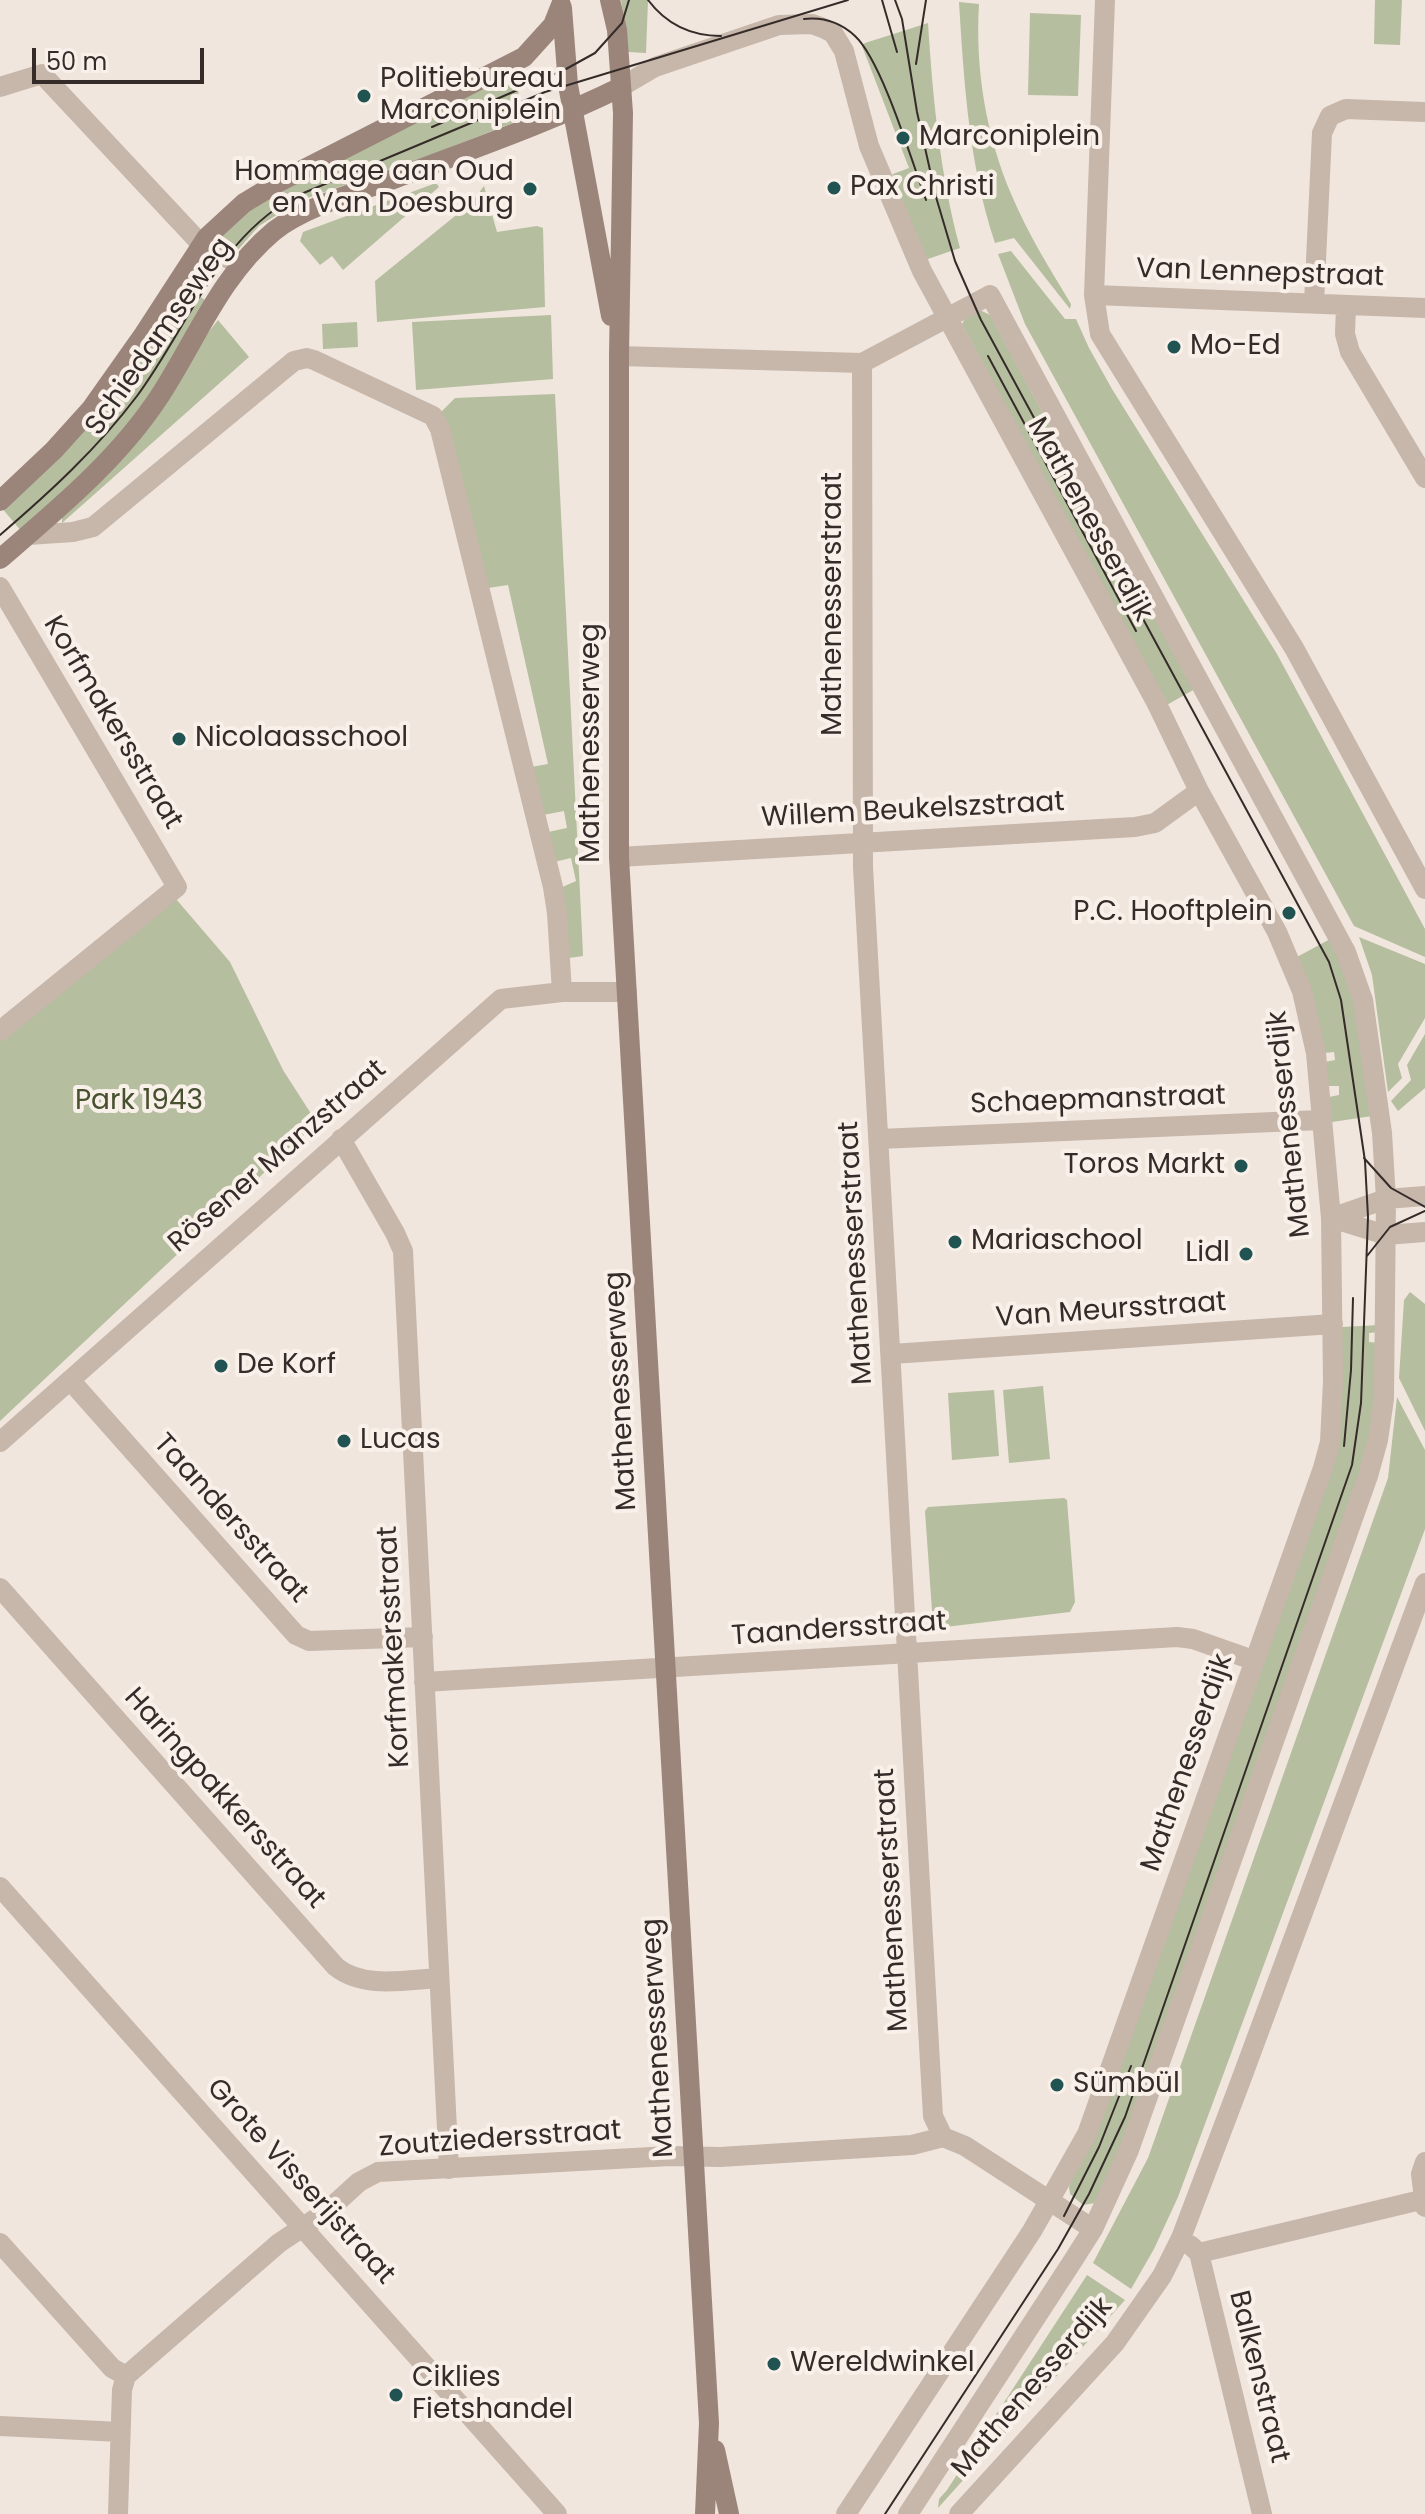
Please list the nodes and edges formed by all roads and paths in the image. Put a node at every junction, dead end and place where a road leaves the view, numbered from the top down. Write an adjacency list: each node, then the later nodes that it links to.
1 (610, 0): 5 (street)
2 (1105, 0): 10 (street)
3 (561, 2): 6 (street); 8 (street, Schiedamseweg)
4 (0, 87): 8 (street)
5 (621, 87): 6 (street, Schiedamseweg); 14 (street, Mathenesserdijk); 15 (street, Mathenesserweg)
6 (572, 111): 9 (street, Schiedamseweg); 15 (street, Mathenesserweg)
7 (1425, 112): 11 (street)
8 (201, 244): 9 (street); 18 (street, Schiedamseweg)
9 (240, 265): 19 (street, Schiedamseweg)
10 (1094, 295): 11 (street, Van Lennepstraat); 25 (street)
11 (1314, 303): 12 (street, Van Lennepstraat)
12 (1346, 305): 13 (street, Van Lennepstraat); 17 (street)
13 (1425, 308)
14 (947, 319): 16 (street); 22 (street, Mathenesserdijk); 33 (street, Mathenesserdijk)
15 (619, 356): 16 (street); 24 (street, Mathenesserweg)
16 (862, 363): 23 (street, Mathenesserstraat)
17 (1425, 478)
18 (0, 501)
19 (28, 535): 20 (street, Schiedamseweg); 26 (street, Mathenesserweg)
20 (0, 559)
21 (0, 587): 28 (street, Korfmakersstraat)
22 (1199, 791): 23 (street, Willem Beukelszstraat); 29 (street, Mathenesserdijk)
23 (863, 843): 24 (street, Willem Beukelszstraat); 31 (street, Mathenesserstraat)
24 (619, 857): 27 (street, Mathenesserweg)
25 (1425, 889)
26 (562, 992): 27 (street, Rösener Manzstraat); 30 (street, Rösener Manzstraat)
27 (627, 992): 46 (street, Mathenesserweg)
28 (0, 1031)
29 (1320, 1120): 31 (street, Schaepmanstraat); 34 (street, Mathenesserdijk)
30 (341, 1139): 39 (street, Rösener Manzstraat); 43 (street, Korfmakersstraat)
31 (879, 1139): 38 (street, Mathenesserstraat)
32 (1425, 1196): 33 (street)
33 (1386, 1199): 34 (street); 36 (street, Mathenesserdijk)
34 (1331, 1218): 36 (street); 37 (street, Mathenesserdijk)
35 (1425, 1232): 36 (street)
36 (1386, 1235): 57 (street, Mathenesserdijk)
37 (1333, 1324): 38 (street, Van Meursstraat); 45 (street, Mathenesserdijk)
38 (892, 1354): 44 (street, Mathenesserstraat)
39 (70, 1380): 40 (street, Rösener Manzstraat); 43 (street, Taandersstraat)
40 (0, 1442)
41 (1425, 1583): 58 (street, Mathenesserdijk)
42 (0, 1588): 49 (street, Haringpakkersstraat)
43 (423, 1637): 47 (street, Korfmakersstraat)
44 (908, 1653): 45 (street, Taandersstraat); 46 (street, Taandersstraat); 50 (street, Mathenesserstraat)
45 (1253, 1660): 54 (street, Mathenesserdijk)
46 (665, 1668): 47 (street, Taandersstraat); 51 (street, Mathenesserweg)
47 (424, 1682): 49 (street, Korfmakersstraat)
48 (0, 1887): 56 (street, Grote Visserijstraat)
49 (439, 1978): 53 (street, Korfmakersstraat)
50 (943, 2137): 51 (street, Zoutziedersstraat); 54 (street)
51 (695, 2156): 53 (street, Zoutziedersstraat); 62 (street, Mathenesserweg)
52 (1425, 2162): 55 (street)
53 (449, 2169): 56 (street, Zoutziedersstraat)
54 (1050, 2202): 57 (street); 69 (street, Mathenesserdijk)
55 (1424, 2202): 60 (street)
56 (303, 2227): 61 (street, Zoutziedersstraat); 66 (street, Grote Visserijstraat)
57 (1093, 2229): 70 (street, Mathenesserdijk)
58 (1181, 2238): 60 (street); 71 (street, Mathenesserdijk)
59 (0, 2243): 61 (street)
60 (1199, 2253): 72 (street, Balkenstraat)
61 (126, 2376): 64 (street)
62 (709, 2423): 67 (street, Mathenesserweg); 68 (street, Mathenesserweg)
63 (0, 2426): 64 (street)
64 (120, 2432): 65 (street)
65 (118, 2514)
66 (557, 2514)
67 (705, 2514)
68 (729, 2514)
69 (846, 2514)
70 (908, 2514)
71 (959, 2514)
72 (1262, 2514)

